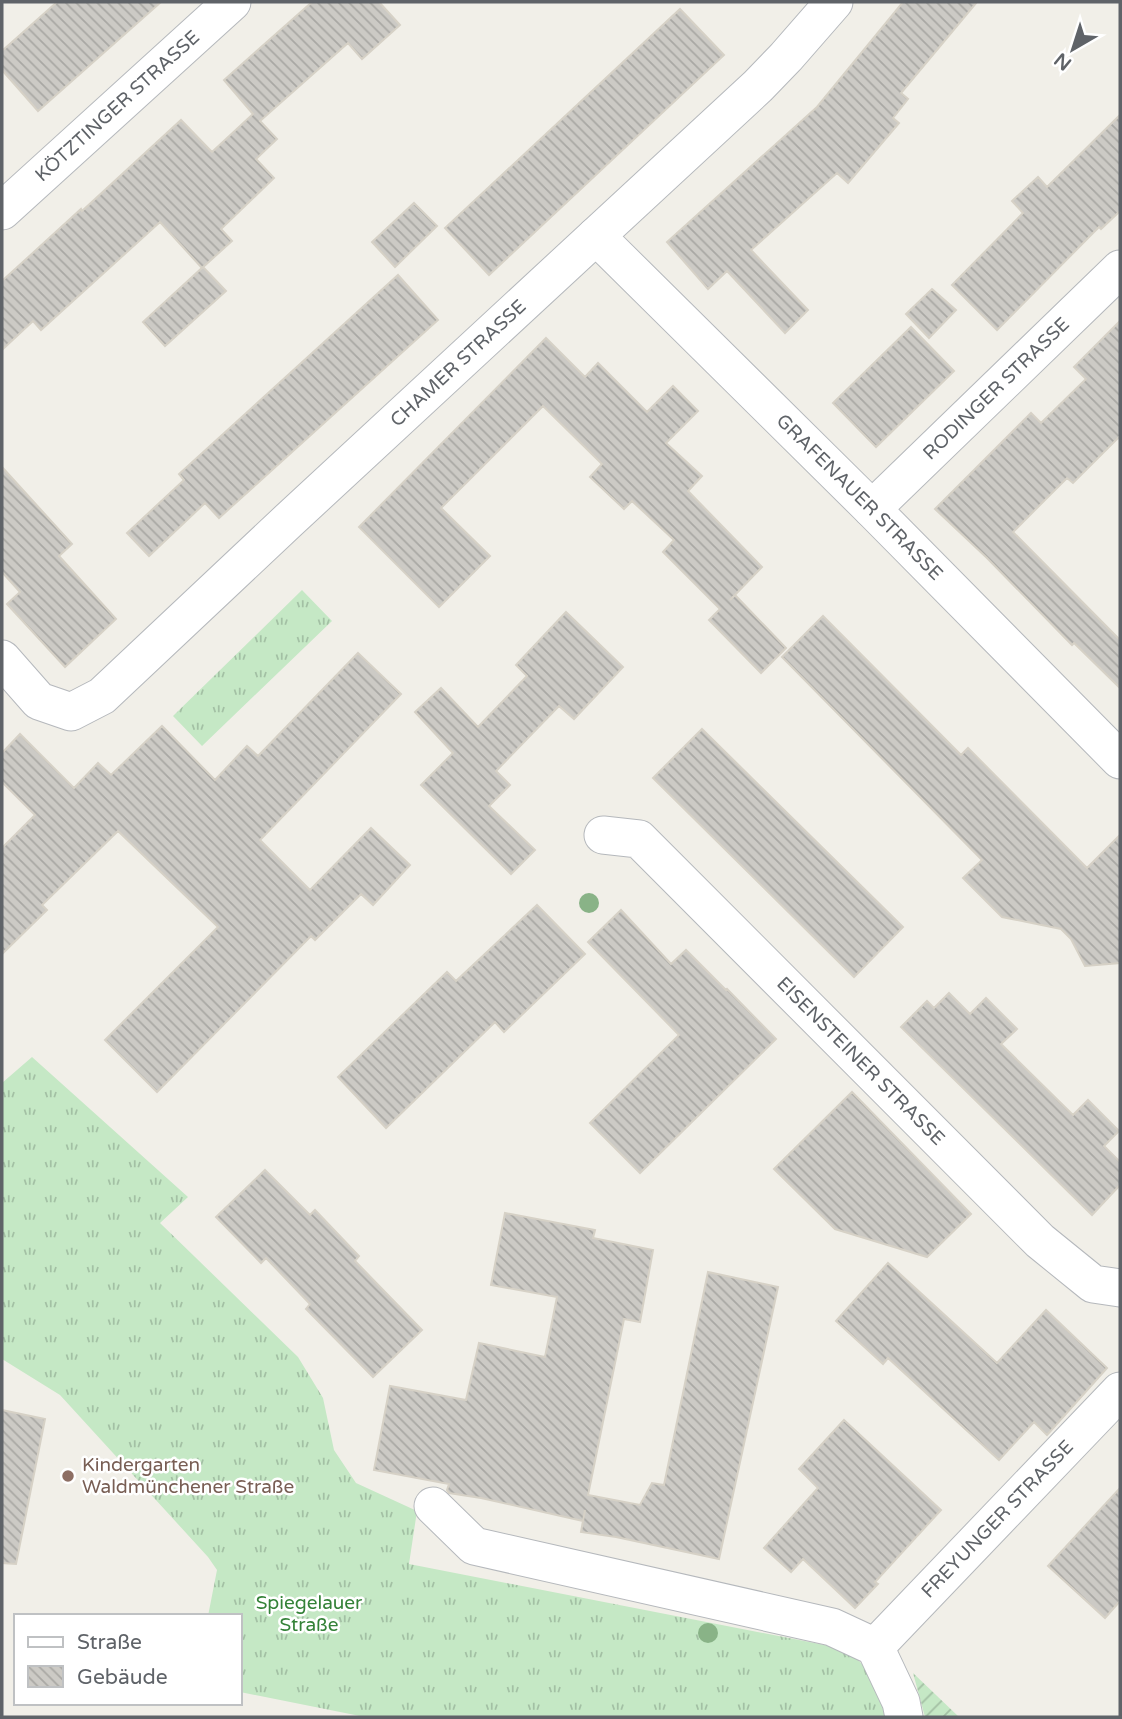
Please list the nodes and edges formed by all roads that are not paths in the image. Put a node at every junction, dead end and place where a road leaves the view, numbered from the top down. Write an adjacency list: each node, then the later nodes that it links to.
1 (232, 2): 3 (street, KÖTZTINGER STRASSE)
2 (834, 2): 4 (street, CHAMER STRASSE)
3 (2, 211)
4 (596, 236): 6 (street, GRAFENAUER STRASSE); 7 (street, CHAMER STRASSE)
5 (1120, 269): 6 (street, RODINGER STRASSE)
6 (873, 509): 8 (street, GRAFENAUER STRASSE)
7 (2, 659)
8 (1120, 760)
9 (603, 835): 10 (street, EISENSTEINER STRASSE)
10 (1120, 1288)
11 (1120, 1391): 13 (street, FREYUNGER STRASSE)
12 (433, 1506): 13 (street)
13 (875, 1647): 14 (street)
14 (904, 1717)

